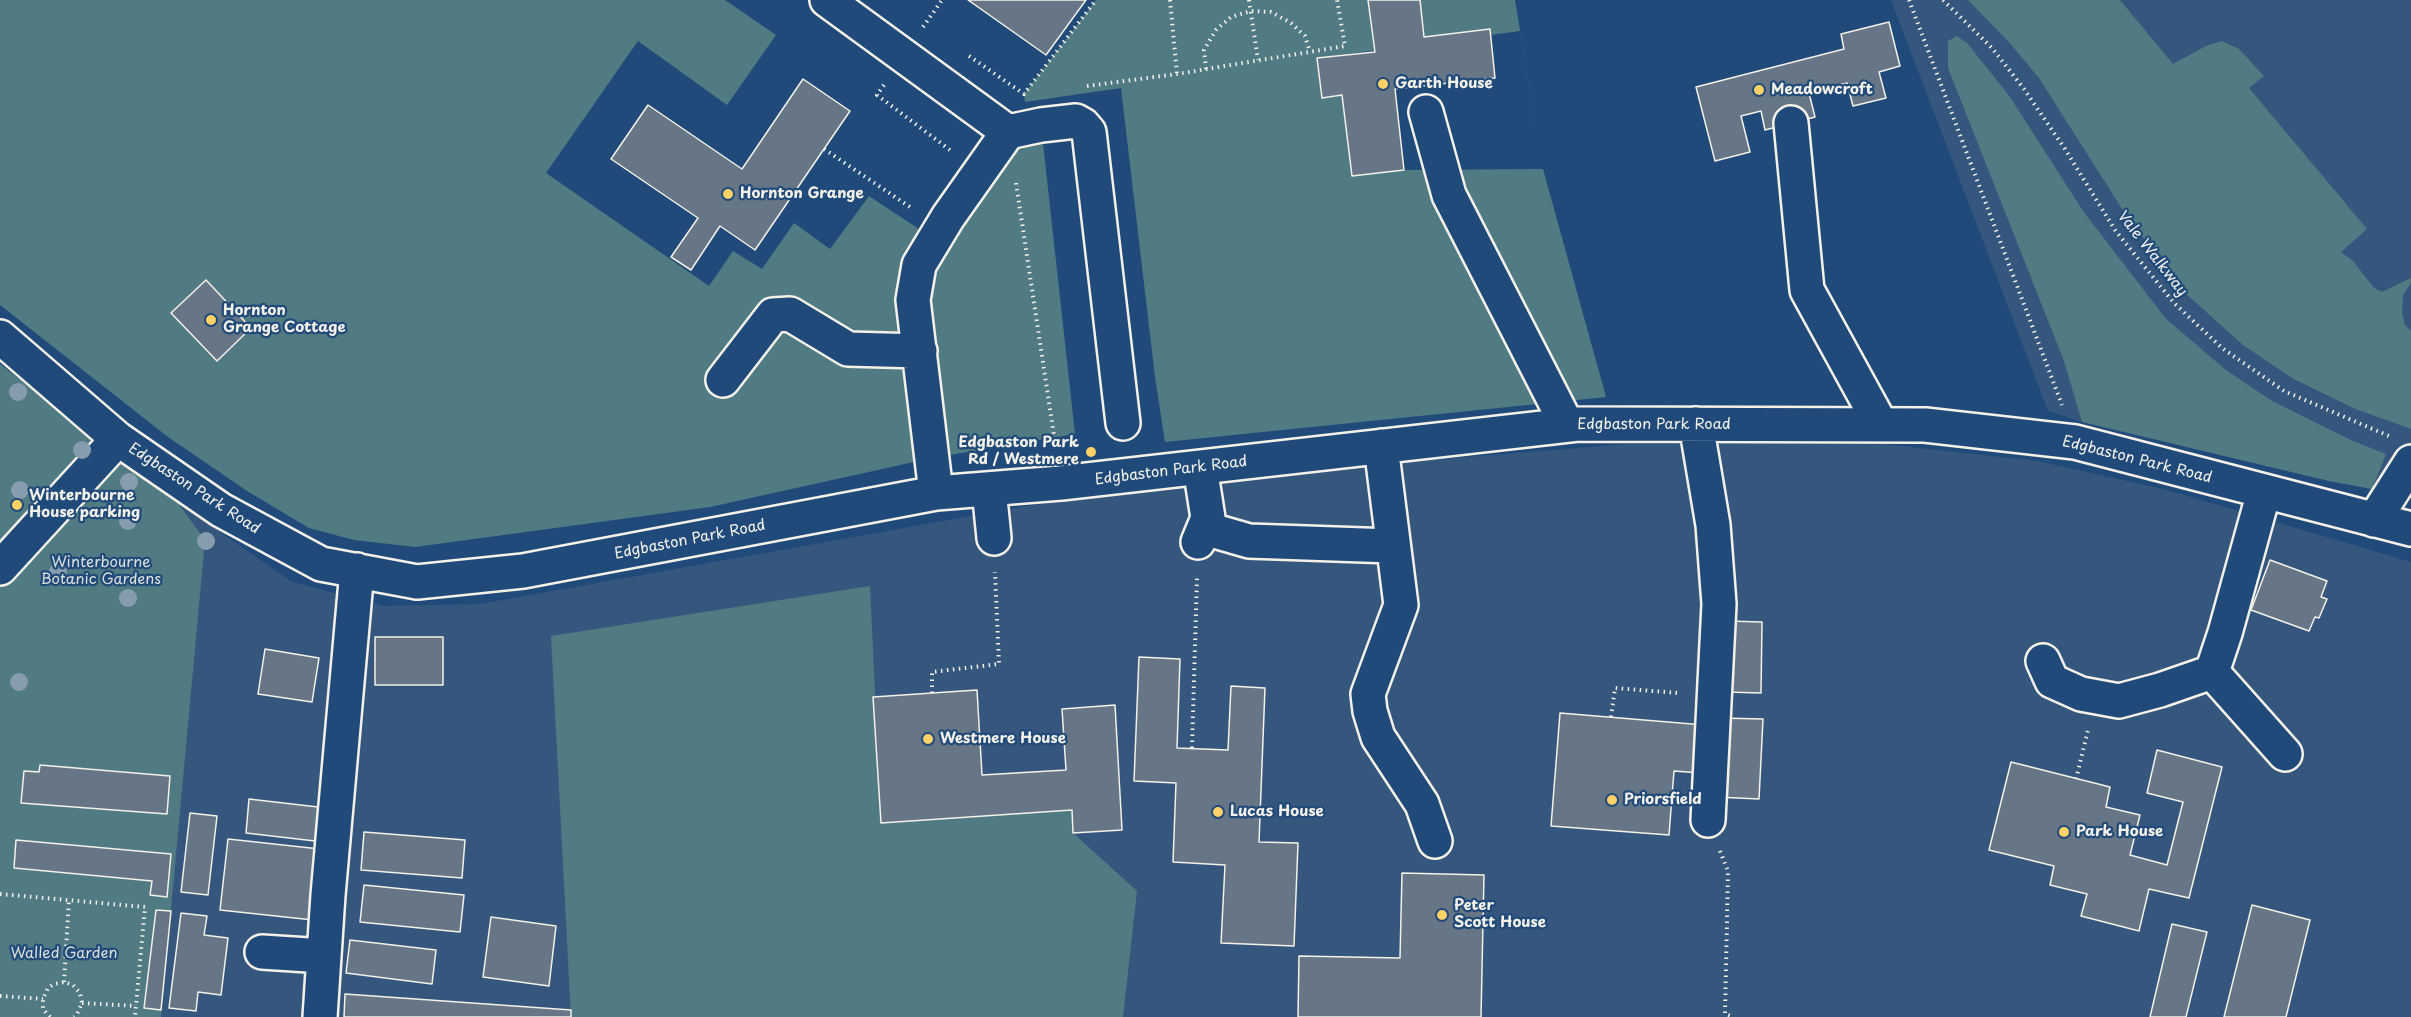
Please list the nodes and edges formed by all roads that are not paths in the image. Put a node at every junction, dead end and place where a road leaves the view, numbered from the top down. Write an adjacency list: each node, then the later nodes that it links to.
1 (827, 0): 4 (street)
2 (1426, 112): 10 (street)
3 (1791, 123): 11 (street)
4 (1008, 132): 6 (street); 8 (street)
5 (0, 337): 12 (street, Edgbaston Park Road)
6 (920, 351): 7 (street); 18 (street)
7 (723, 380)
8 (1123, 423)
9 (1696, 424): 10 (street, Edgbaston Park Road); 11 (street, Edgbaston Park Road); 28 (street)
10 (1567, 425): 13 (street, Edgbaston Park Road)
11 (1881, 425): 17 (street, Edgbaston Park Road)
12 (118, 440): 23 (street); 24 (street, Edgbaston Park Road)
13 (1381, 446): 15 (street, Edgbaston Park Road); 22 (street)
14 (2411, 462): 19 (street)
15 (1200, 467): 16 (street, Edgbaston Park Road); 22 (street)
16 (990, 489): 18 (street, Edgbaston Park Road); 21 (street)
17 (2264, 492): 19 (street, Edgbaston Park Road); 26 (street)
18 (936, 493): 24 (street, Edgbaston Park Road)
19 (2374, 520): 20 (street, Edgbaston Park Road)
20 (2411, 529)
21 (994, 538)
22 (1392, 546): 29 (street)
23 (0, 568)
24 (357, 570): 31 (street)
25 (2043, 662): 26 (street)
26 (2212, 672): 27 (street)
27 (2285, 754)
28 (1708, 820)
29 (1435, 840)
30 (262, 952): 31 (street)
31 (324, 956): 32 (street)
32 (320, 1017)

